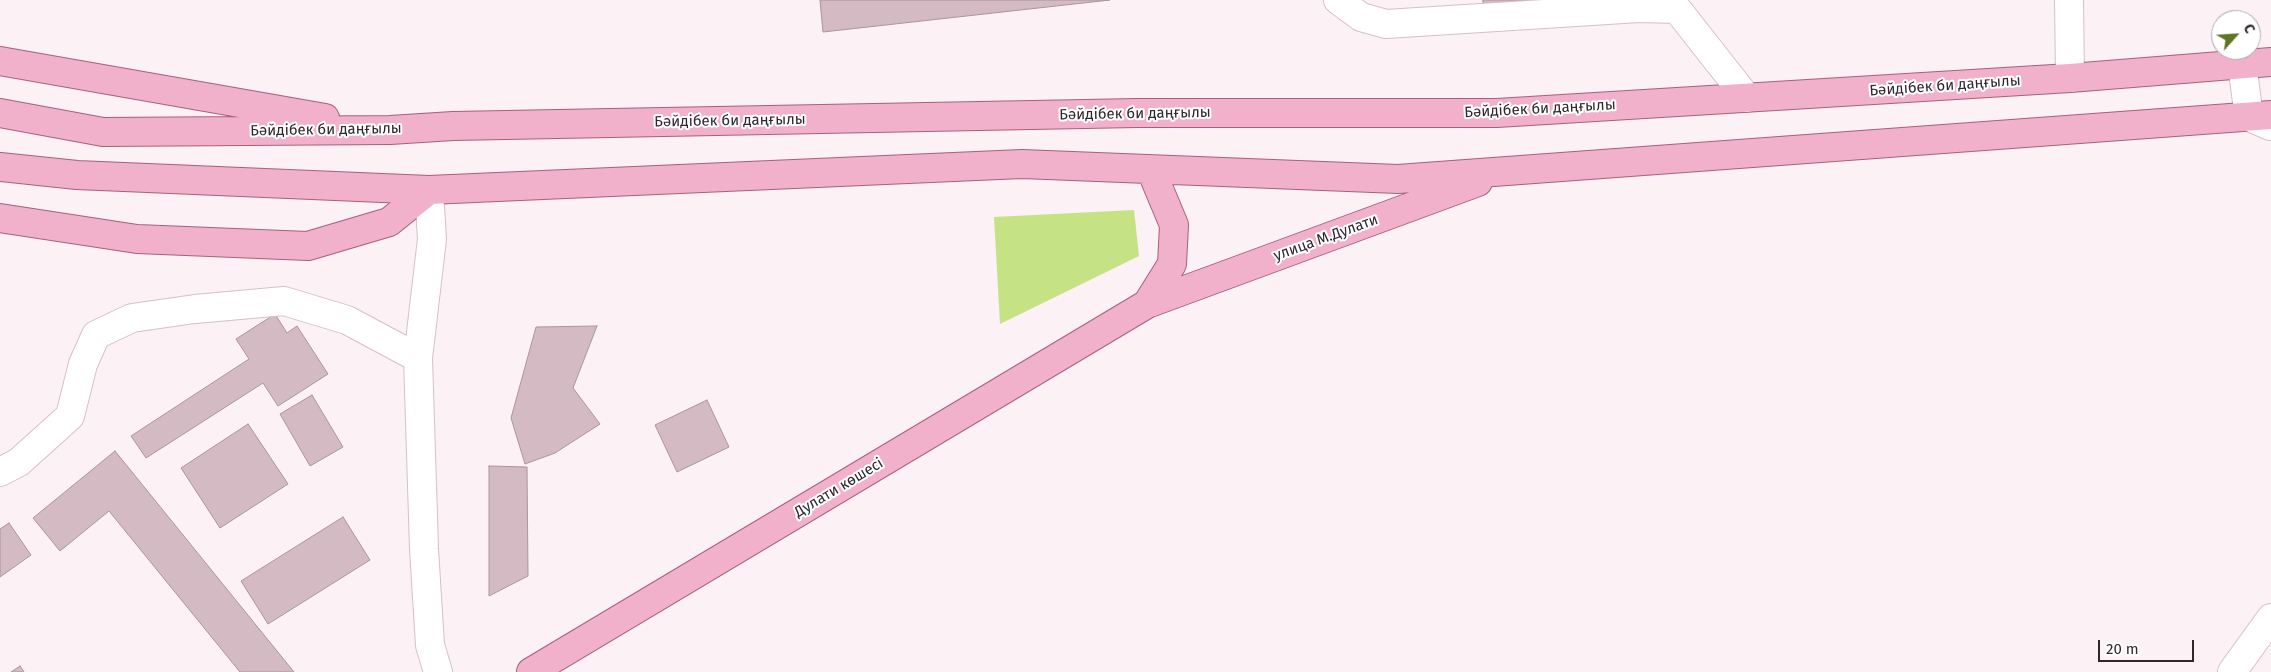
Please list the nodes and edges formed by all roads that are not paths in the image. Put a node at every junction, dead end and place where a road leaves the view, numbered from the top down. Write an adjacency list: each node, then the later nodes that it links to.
1 (1338, 0): 3 (street)
2 (2069, 0): 7 (street)
3 (1675, 4): 8 (street)
4 (0, 61): 11 (main road)
5 (2271, 62): 6 (main road, Бәйдібек би даңғылы)
6 (2242, 64): 7 (main road, Бәйдібек би даңғылы); 10 (street)
7 (2070, 78): 8 (main road, Бәйдібек би даңғылы)
8 (1747, 98): 11 (main road, Бәйдібек би даңғылы)
9 (0, 113): 11 (main road, Бәйдібек би даңғылы)
10 (2264, 120): 14 (main road)
11 (390, 130)
12 (0, 167): 15 (main road)
13 (1151, 170): 14 (main road); 15 (main road); 17 (main road)
14 (1506, 171): 17 (main road, улица М.Дулати)
15 (429, 190): 16 (main road); 18 (street)
16 (0, 218)
17 (1147, 304): 22 (main road, Дулати көшесі)
18 (418, 358): 19 (street); 21 (street)
19 (0, 472)
20 (2271, 618): 23 (street)
21 (438, 672)
22 (531, 672)
23 (2232, 672)

